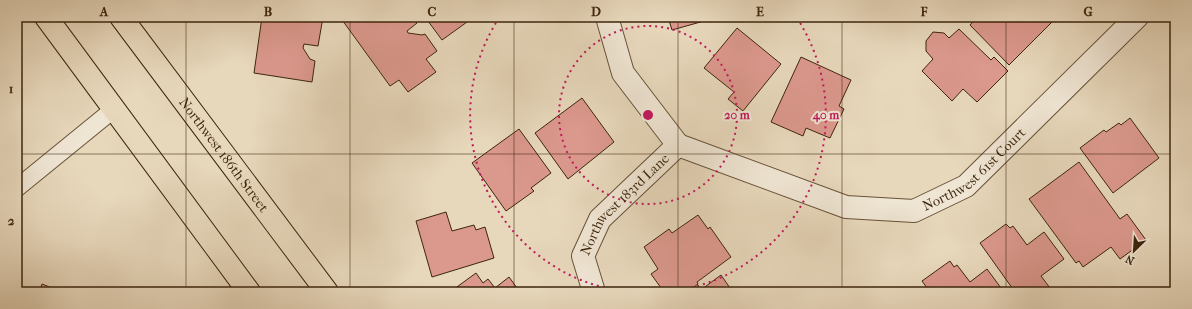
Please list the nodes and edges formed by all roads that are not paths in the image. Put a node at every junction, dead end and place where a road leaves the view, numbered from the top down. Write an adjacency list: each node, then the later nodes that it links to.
1 (46, 17): 5 (main road)
2 (121, 17): 9 (main road, Northwest 186th Street)
3 (607, 17): 6 (street)
4 (1137, 17): 6 (street, Northwest 61st Court)
5 (114, 109): 7 (lane); 8 (main road)
6 (678, 145): 10 (street, Northwest 183rd Lane)
7 (18, 185)
8 (249, 292)
9 (327, 292)
10 (594, 292)

